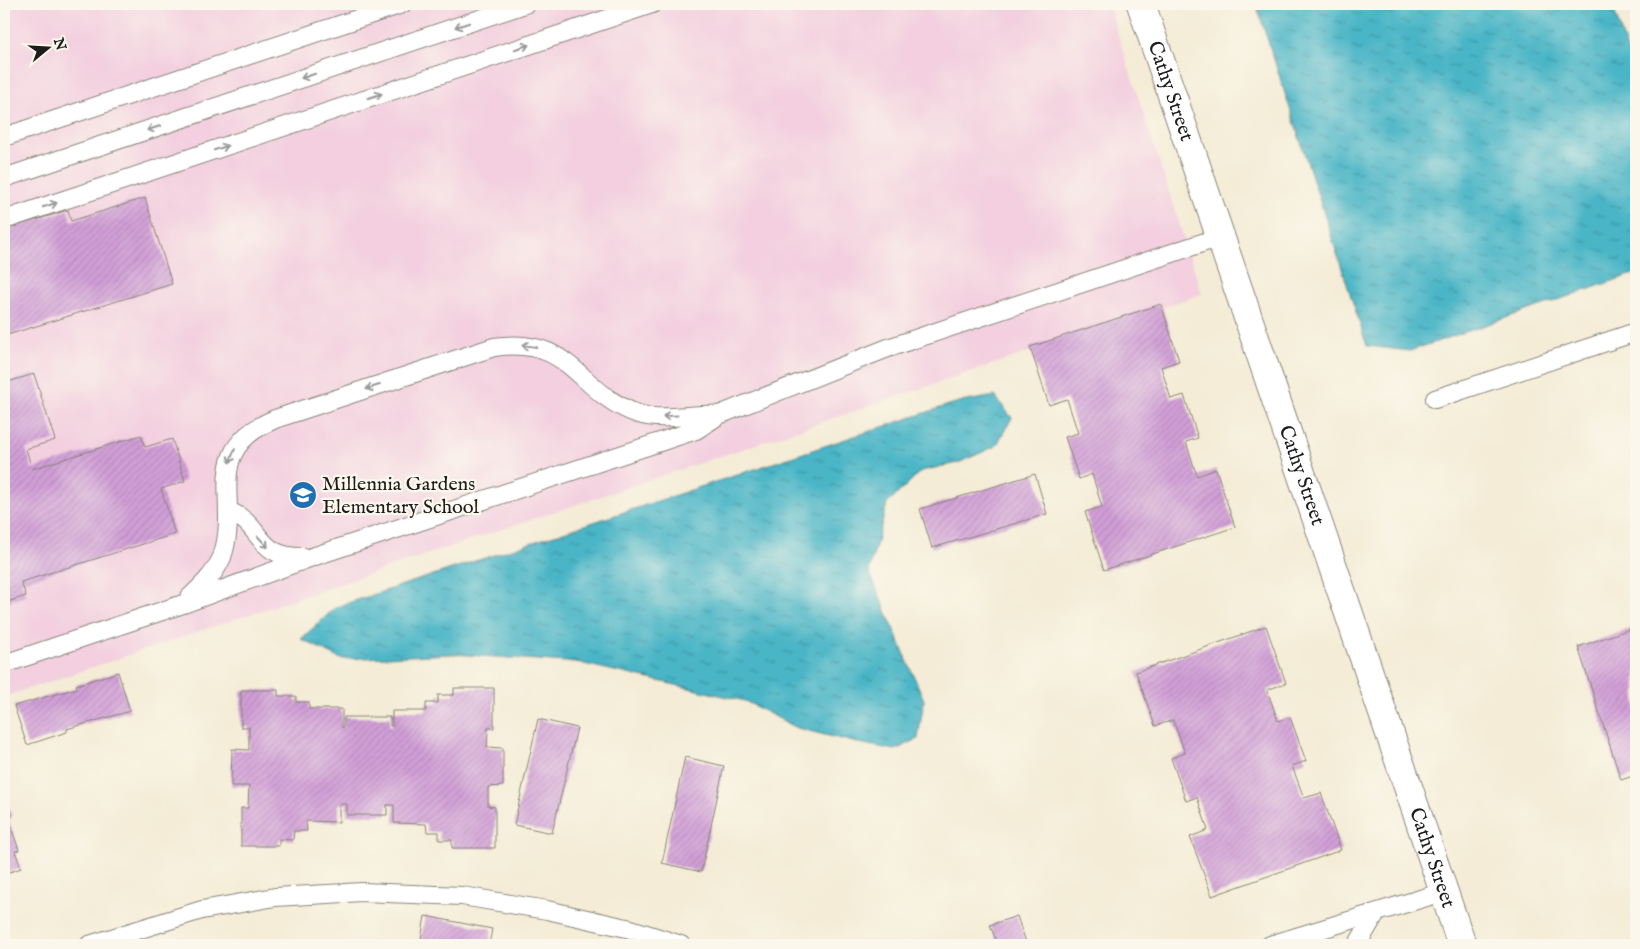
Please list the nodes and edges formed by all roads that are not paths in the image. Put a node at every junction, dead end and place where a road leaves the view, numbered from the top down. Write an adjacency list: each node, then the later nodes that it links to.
1 (402, 4): 5 (lane)
2 (525, 4): 6 (lane, one-way to 6)
3 (652, 4): 7 (lane, one-way to 3)
4 (1141, 4): 8 (street, Cathy Street)
5 (4, 137)
6 (4, 178)
7 (4, 220)
8 (1220, 237): 11 (lane); 16 (street, Cathy Street)
9 (1636, 332): 10 (lane)
10 (1435, 399)
11 (719, 414): 12 (lane, one-way to 12); 13 (lane)
12 (228, 511): 13 (lane, one-way to 13); 14 (lane)
13 (312, 557): 14 (lane)
14 (182, 604): 15 (lane)
15 (4, 664)
16 (1444, 892): 17 (lane); 23 (street, Cathy Street)
17 (1376, 913): 18 (lane); 22 (lane)
18 (1311, 939): 21 (lane)
19 (89, 945): 20 (lane)
20 (681, 945)
21 (1270, 945)
22 (1357, 945)
23 (1462, 945)

